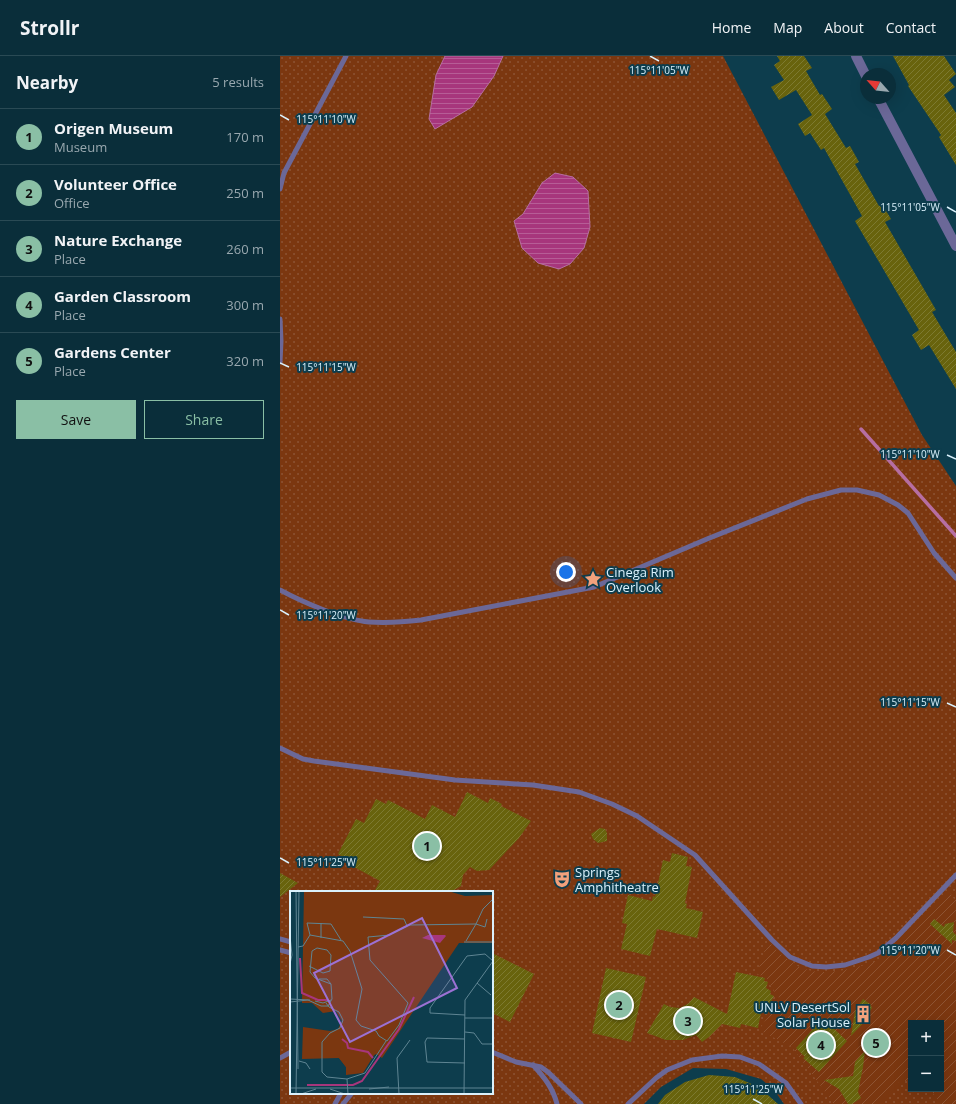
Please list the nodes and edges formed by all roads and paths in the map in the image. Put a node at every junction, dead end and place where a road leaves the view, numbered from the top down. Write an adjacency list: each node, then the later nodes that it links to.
1 (346, 56): 5 (lane)
2 (856, 56): 3 (street)
3 (862, 68)
4 (881, 104): 6 (street)
5 (280, 189)
6 (956, 246)
7 (280, 319): 8 (lane)
8 (280, 362)
9 (956, 578): 10 (lane)
10 (280, 590)
11 (280, 748): 12 (lane)
12 (956, 875)
13 (280, 939): 14 (lane)
14 (290, 942)
15 (280, 950): 16 (lane)
16 (290, 953)
17 (493, 1052): 20 (lane)
18 (290, 1053): 19 (lane)
19 (280, 1058)
20 (533, 1065): 25 (lane); 26 (lane)
21 (340, 1094): 23 (lane)
22 (351, 1094): 24 (lane)
23 (335, 1104)
24 (343, 1104)
25 (557, 1104)
26 (581, 1104)
27 (628, 1104): 28 (lane)
28 (801, 1104)

